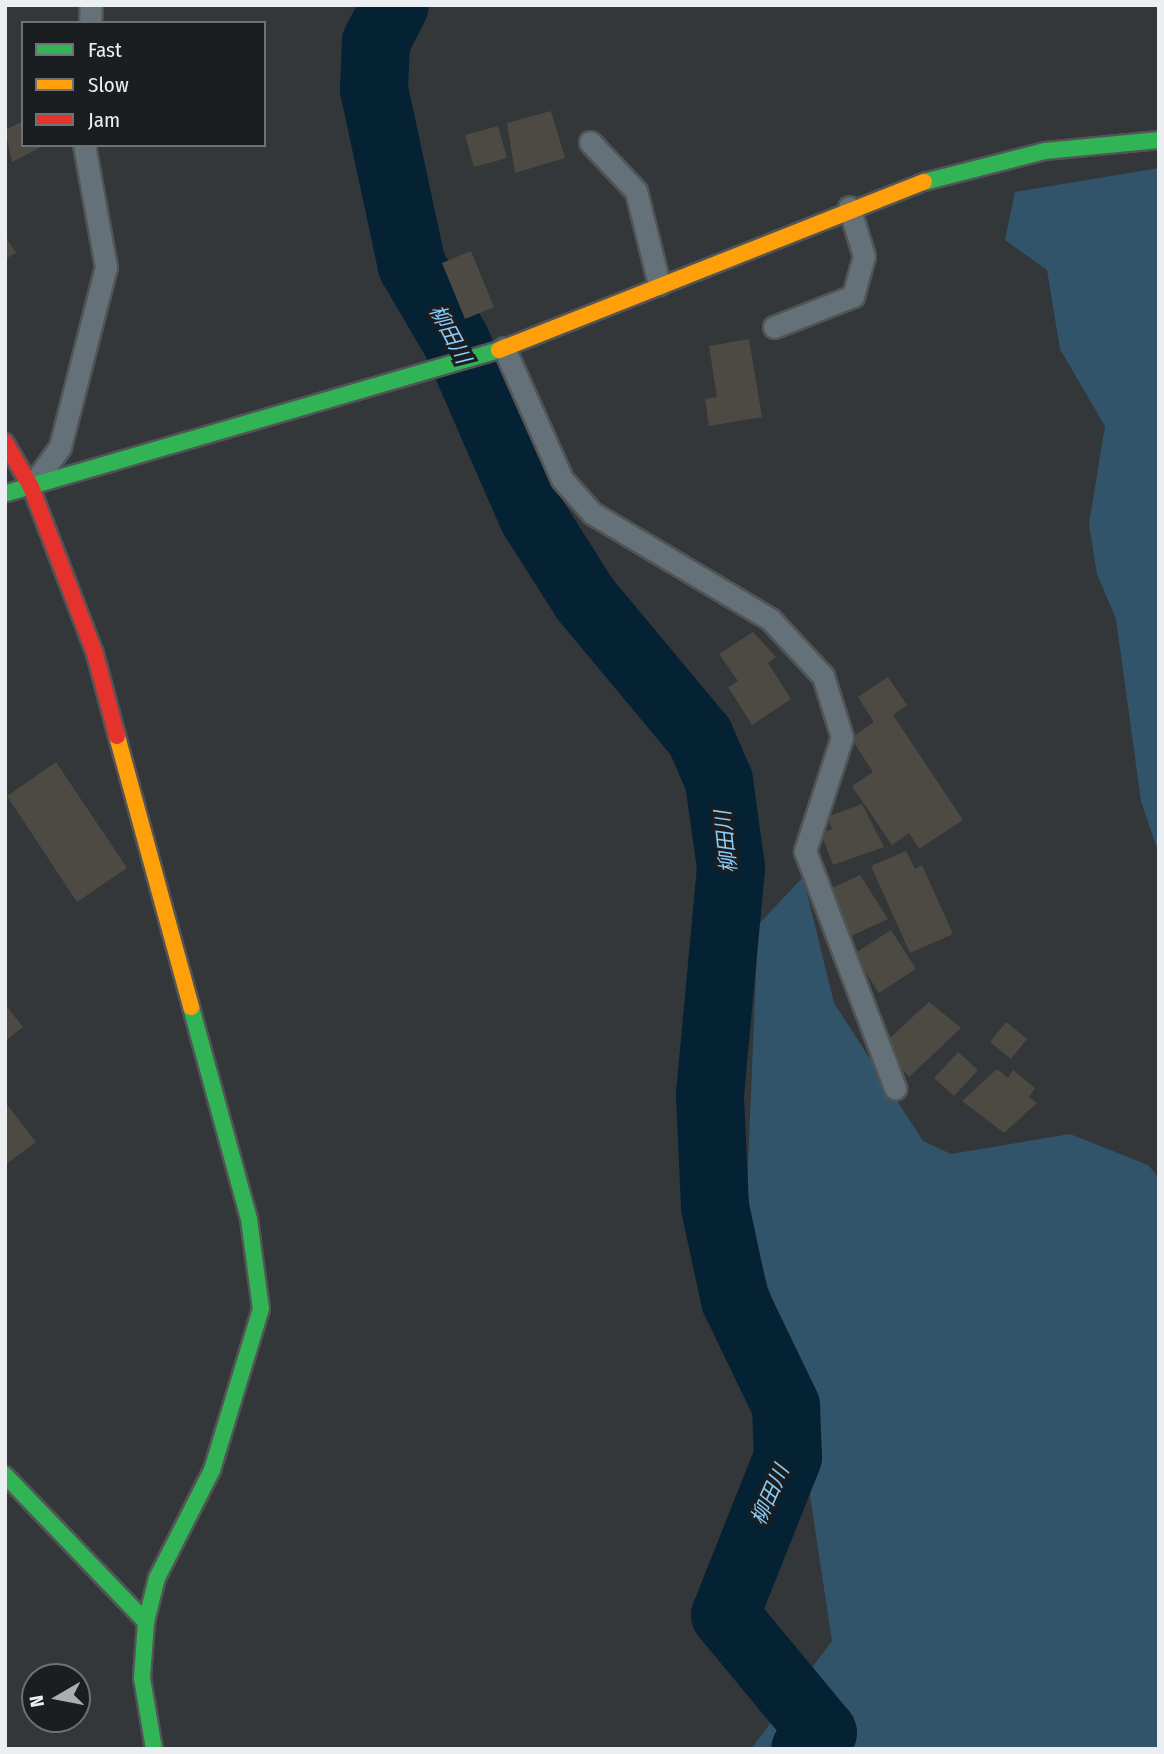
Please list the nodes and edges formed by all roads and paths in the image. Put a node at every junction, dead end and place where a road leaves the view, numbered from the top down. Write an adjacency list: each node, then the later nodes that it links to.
1 (1159, 140): 4 (street)
2 (590, 142): 5 (lane)
3 (84, 147): 9 (lane)
4 (849, 207): 5 (street); 6 (lane)
5 (659, 284): 7 (street)
6 (775, 327)
7 (505, 348): 9 (street); 11 (lane)
8 (5, 442): 9 (street)
9 (31, 487): 10 (street); 13 (street)
10 (5, 494)
11 (895, 1088)
12 (5, 1475): 13 (street)
13 (146, 1622): 14 (street)
14 (154, 1749)

